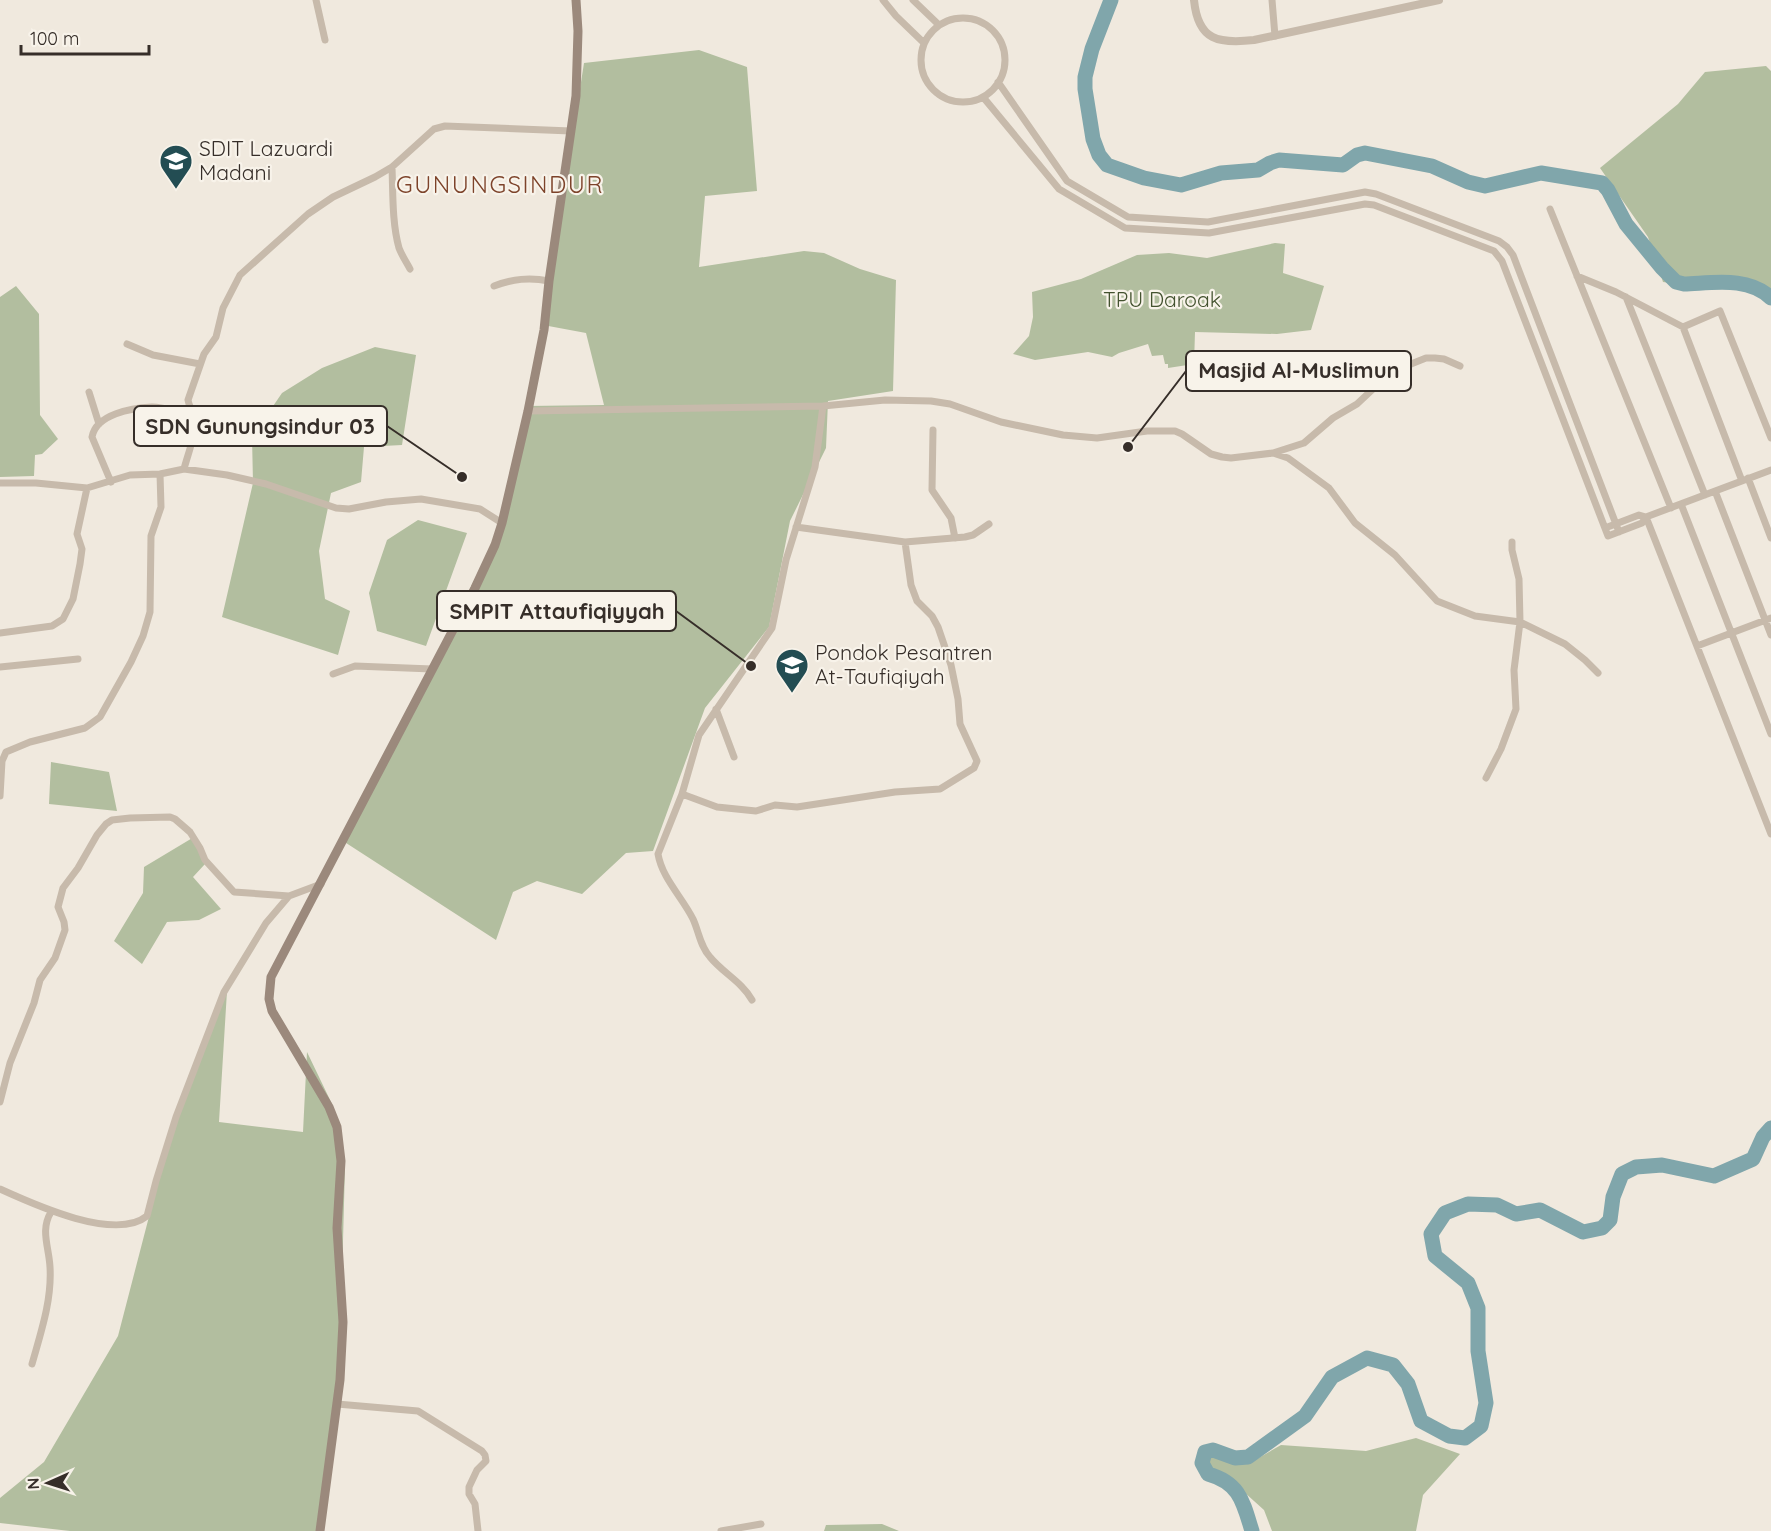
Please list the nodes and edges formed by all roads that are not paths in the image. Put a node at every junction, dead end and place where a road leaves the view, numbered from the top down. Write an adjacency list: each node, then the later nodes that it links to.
1 (316, 0): 10 (street)
2 (576, 0): 14 (main road)
3 (883, 0): 11 (street)
4 (913, 0): 8 (street)
5 (1194, 0): 9 (street)
6 (1272, 0): 9 (street)
7 (1439, 0): 9 (street)
8 (939, 25): 11 (street); 12 (street)
9 (1275, 36)
10 (325, 40)
11 (924, 43): 13 (street)
12 (998, 82): 13 (street); 48 (street)
13 (983, 97): 50 (street)
14 (571, 131): 15 (street); 19 (main road)
15 (392, 167): 17 (street); 24 (street)
16 (1550, 209): 18 (street)
17 (410, 269)
18 (1577, 276): 21 (street); 44 (street)
19 (549, 280): 20 (street); 28 (main road)
20 (494, 286)
21 (1626, 297): 22 (street); 42 (street)
22 (1683, 327): 32 (street); 37 (street)
23 (126, 344): 24 (street)
24 (200, 364): 29 (street)
25 (1460, 366): 33 (street)
26 (89, 392): 30 (street)
27 (823, 406): 28 (street); 33 (street); 49 (street)
28 (528, 411): 46 (main road)
29 (194, 415): 30 (street); 34 (street)
30 (99, 424): 38 (street)
31 (933, 430): 53 (street)
32 (1771, 438)
33 (1273, 453): 57 (street)
34 (184, 469): 36 (street); 46 (street)
35 (1771, 470): 37 (street)
36 (160, 474): 38 (street); 69 (street)
37 (1745, 480): 41 (street); 52 (street)
38 (111, 482): 40 (street)
39 (0, 483): 40 (street)
40 (87, 488): 58 (street)
41 (1714, 491): 42 (street); 56 (street)
42 (1705, 495): 43 (street)
43 (1681, 504): 44 (street); 59 (street)
44 (1671, 508): 45 (street)
45 (1646, 517): 48 (street); 51 (street); 61 (street)
46 (502, 523): 64 (main road)
47 (989, 524): 53 (street)
48 (1616, 524): 50 (street); 51 (street)
49 (796, 527): 54 (street); 67 (street)
50 (1605, 528): 51 (street)
51 (1619, 532)
52 (1771, 537)
53 (955, 538): 54 (street)
54 (905, 542): 72 (street)
55 (1512, 542): 57 (street)
56 (1768, 619): 59 (street); 60 (street)
57 (1520, 622): 65 (street); 71 (street)
58 (0, 633)
59 (1731, 633): 61 (street); 68 (street)
60 (1771, 635)
61 (1697, 646): 74 (street)
62 (78, 659): 63 (street)
63 (0, 667)
64 (432, 669): 66 (street); 75 (main road)
65 (1598, 673)
66 (333, 674)
67 (716, 709): 70 (street); 72 (street)
68 (1771, 734)
69 (1, 756): 73 (street)
70 (734, 757)
71 (1486, 778)
72 (682, 794): 77 (street)
73 (0, 796)
74 (1771, 834)
75 (321, 884): 76 (street); 82 (main road)
76 (289, 896): 78 (street); 80 (street)
77 (752, 1000)
78 (0, 1102)
79 (0, 1190): 80 (street)
80 (51, 1212): 81 (street)
81 (32, 1364)
82 (337, 1404): 84 (main road); 85 (street)
83 (761, 1524): 86 (street)
84 (320, 1531)
85 (478, 1531)
86 (721, 1531)

